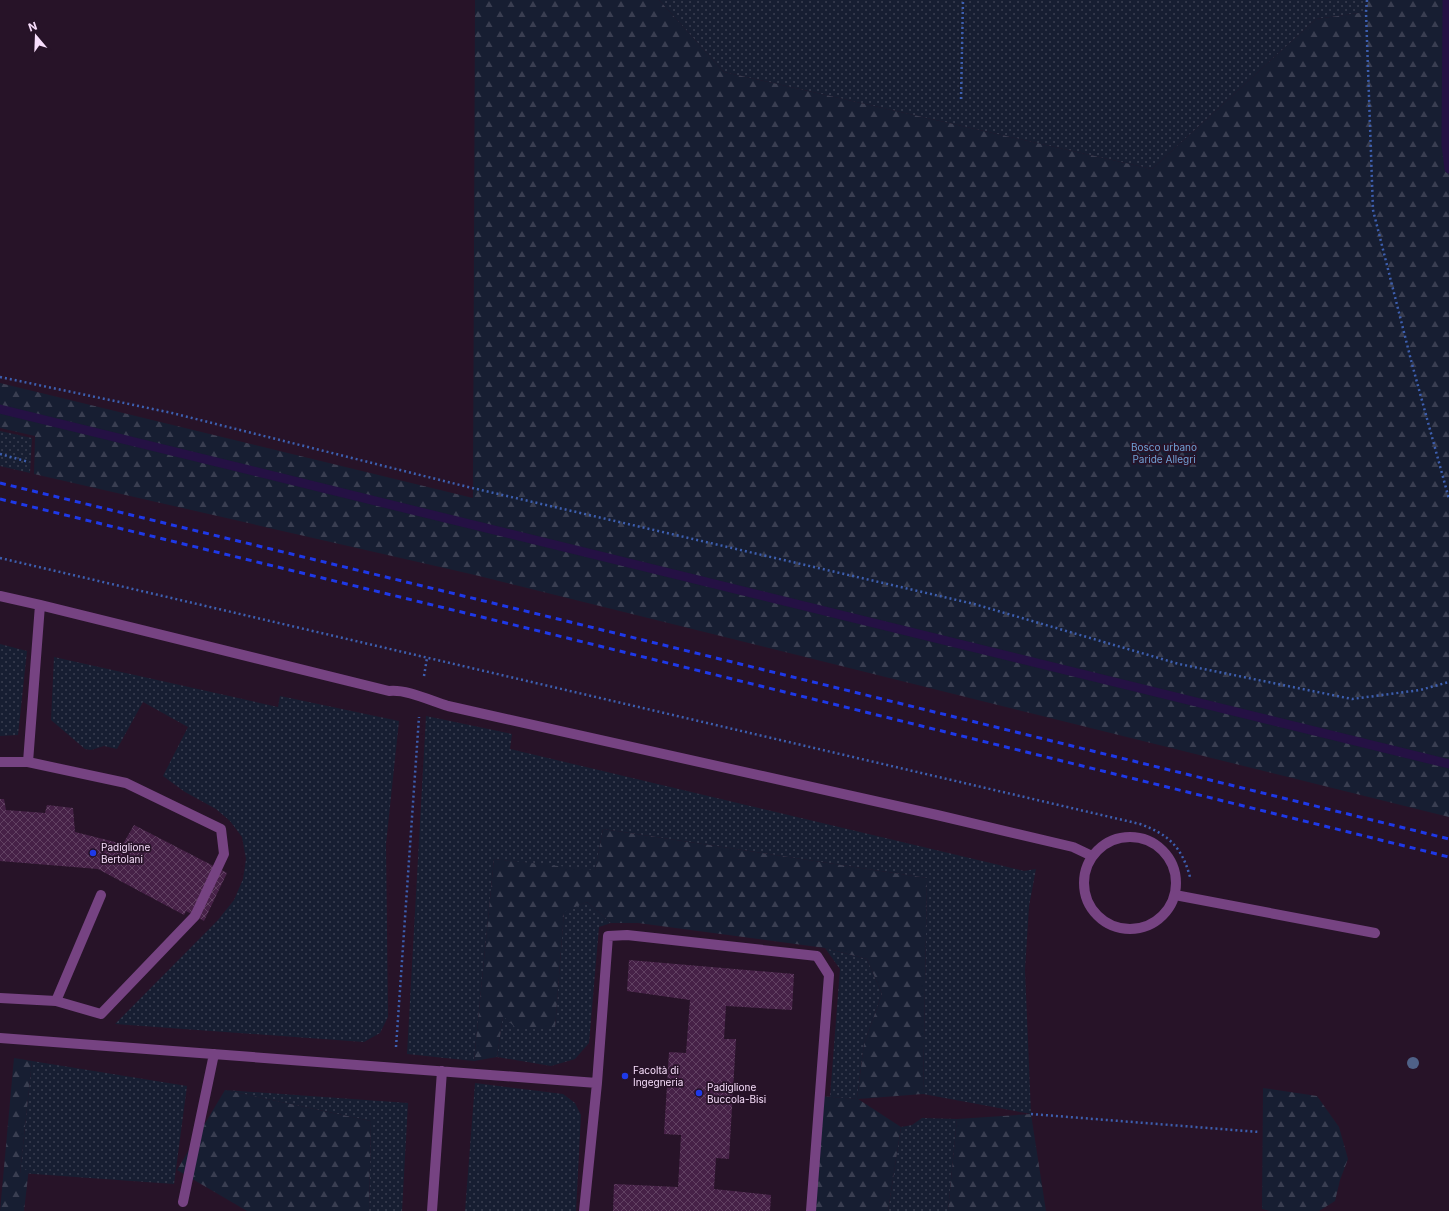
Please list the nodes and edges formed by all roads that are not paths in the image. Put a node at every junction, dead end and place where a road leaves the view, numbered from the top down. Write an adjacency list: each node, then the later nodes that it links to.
1 (0, 596): 2 (street)
2 (40, 605): 4 (street); 5 (street)
3 (0, 762): 4 (street)
4 (28, 762): 10 (street)
5 (1092, 856): 7 (street); 7 (street)
6 (101, 895): 10 (street)
7 (1175, 895): 8 (street)
8 (1375, 933)
9 (0, 998): 10 (street)
10 (56, 1001)
11 (0, 1040): 12 (street)
12 (214, 1054): 13 (street); 15 (street)
13 (442, 1071): 14 (street); 16 (street)
14 (597, 1083): 17 (street); 18 (street)
15 (183, 1202)
16 (432, 1211)
17 (584, 1211)
18 (811, 1211)

